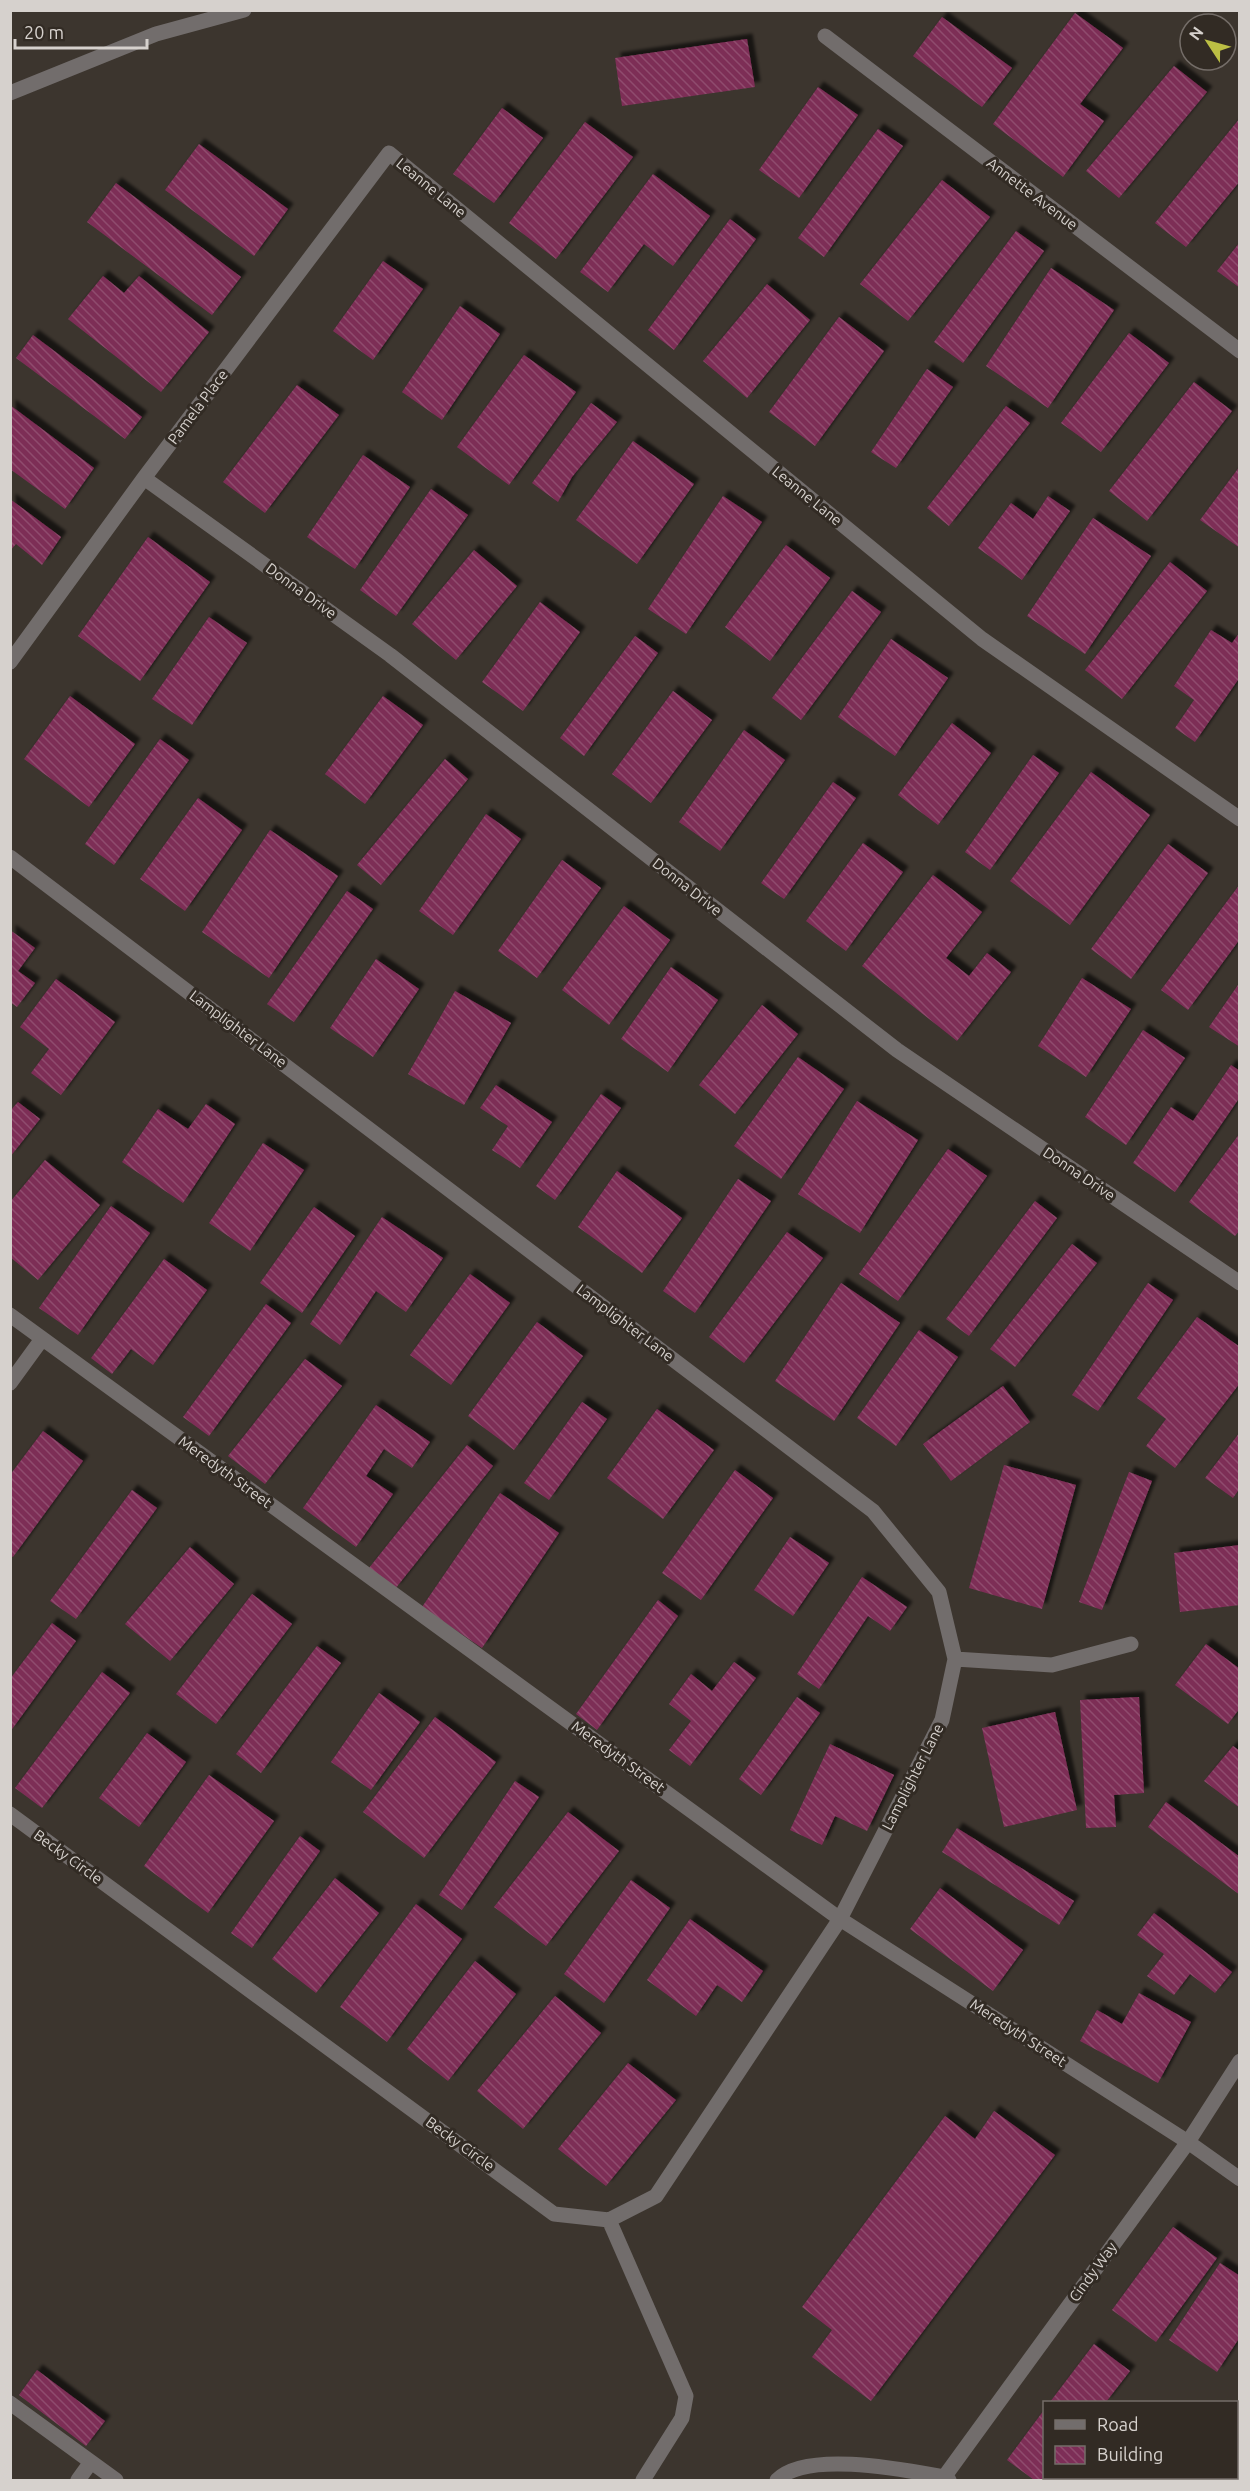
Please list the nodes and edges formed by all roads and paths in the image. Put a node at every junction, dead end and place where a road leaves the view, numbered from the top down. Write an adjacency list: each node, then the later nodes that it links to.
1 (244, 10): 3 (street)
2 (825, 36): 5 (street, Annette Avenue)
3 (10, 93)
4 (389, 153): 6 (street, Pamela Place); 8 (street, Leanne Lane)
5 (1239, 351)
6 (144, 478): 7 (street, Pamela Place); 10 (street, Donna Drive)
7 (10, 662)
8 (1239, 819)
9 (10, 857): 15 (street, Lamplighter Lane)
10 (1239, 1283)
11 (10, 1315): 12 (street, Meredyth Street)
12 (42, 1339): 13 (street); 17 (street, Meredyth Street)
13 (10, 1383)
14 (1131, 1644): 15 (street)
15 (955, 1659): 17 (street, Lamplighter Lane)
16 (10, 1814): 21 (street, Becky Circle)
17 (840, 1919): 19 (street, Meredyth Street); 21 (street)
18 (1239, 2061): 19 (street, Cindy Way)
19 (1188, 2142): 20 (street, Meredyth Street); 24 (street, Cindy Way)
20 (1239, 2179)
21 (609, 2220): 27 (street)
22 (10, 2403): 23 (street)
23 (91, 2462): 25 (street); 26 (street)
24 (945, 2479): 28 (street)
25 (78, 2481)
26 (116, 2481)
27 (643, 2481)
28 (777, 2481)

